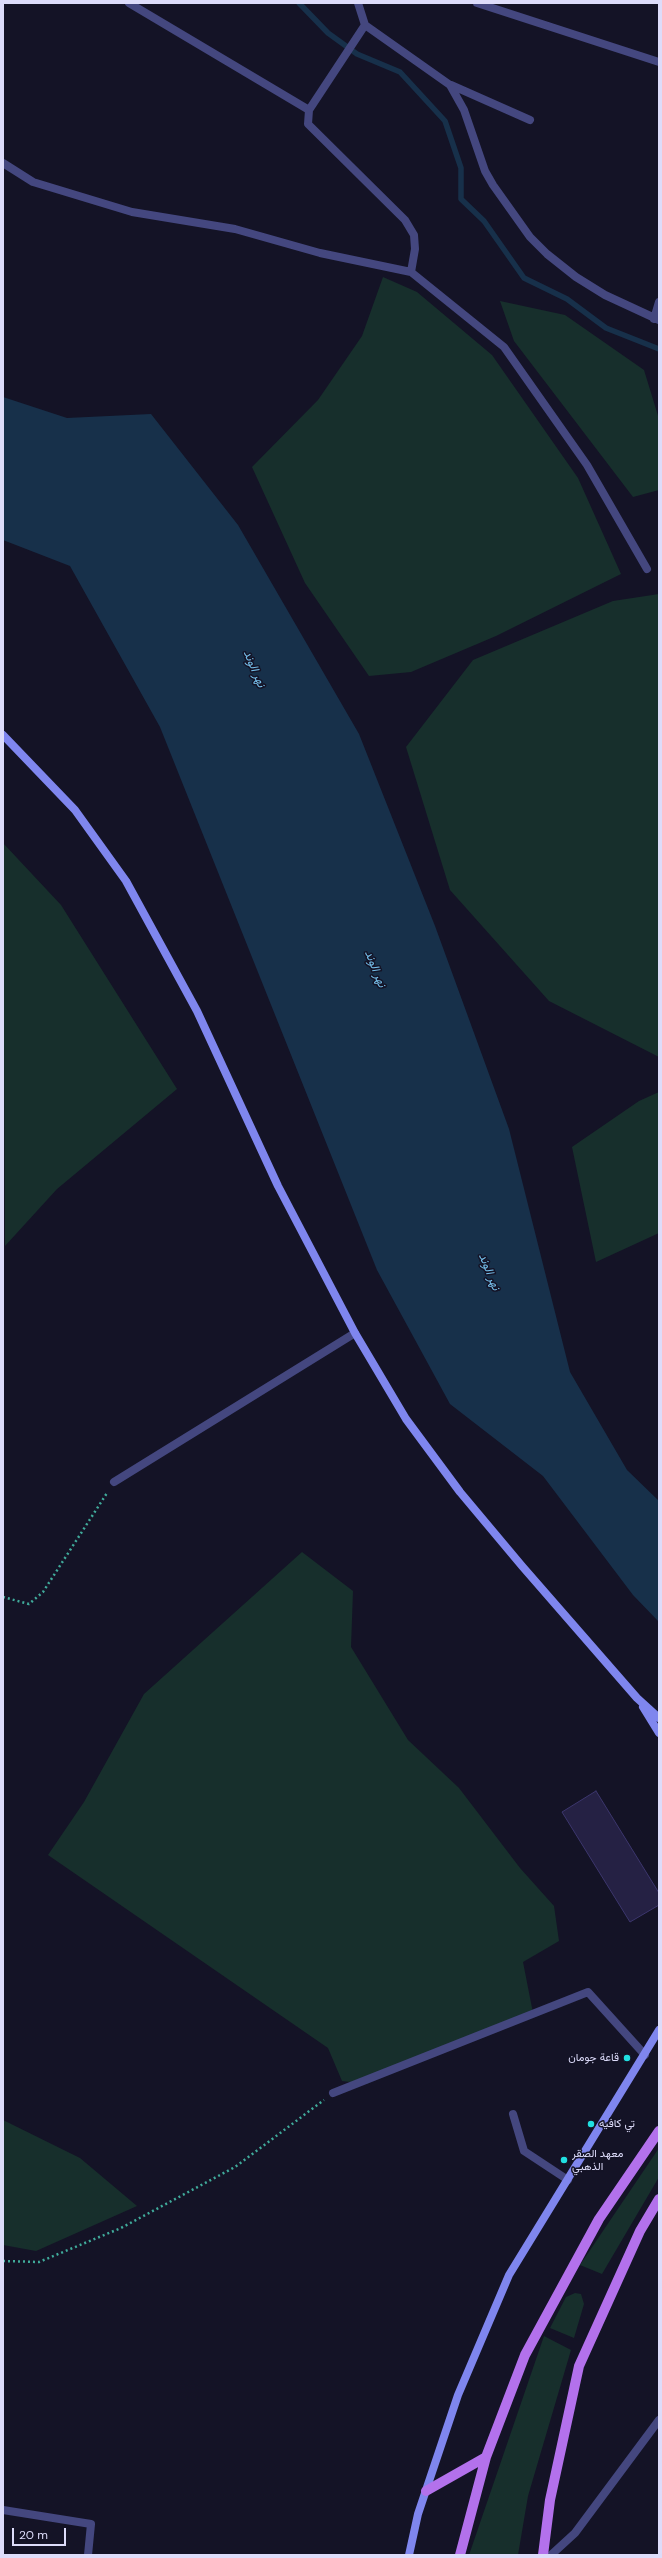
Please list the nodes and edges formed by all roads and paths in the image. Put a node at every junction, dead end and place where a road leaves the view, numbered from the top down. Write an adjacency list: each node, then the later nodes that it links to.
1 (129, 3): 7 (street)
2 (477, 3): 5 (street)
3 (361, 4): 4 (street)
4 (366, 25): 6 (street); 7 (street)
5 (659, 62)
6 (450, 84): 8 (street); 12 (street)
7 (309, 110): 10 (street)
8 (530, 120)
9 (3, 163): 10 (street)
10 (411, 272): 13 (street)
11 (659, 302): 12 (street)
12 (657, 320)
13 (647, 569)
14 (3, 735): 15 (street)
15 (355, 1333): 16 (street); 18 (street)
16 (114, 1482): 17 (path)
17 (3, 1597)
18 (637, 1698): 19 (street); 20 (street)
19 (659, 1718)
20 (659, 1733)
21 (659, 2030): 22 (street)
22 (645, 2055): 23 (street); 26 (street)
23 (333, 2093): 28 (path)
24 (513, 2114): 26 (street)
25 (659, 2132): 30 (main road)
26 (568, 2180): 31 (street)
27 (659, 2199): 36 (main road)
28 (3, 2261)
29 (659, 2420): 37 (street)
30 (486, 2457): 31 (main road); 35 (main road)
31 (426, 2491): 34 (street)
32 (3, 2510): 33 (street)
33 (88, 2555)
34 (408, 2555)
35 (460, 2555)
36 (543, 2555)
37 (551, 2555)

